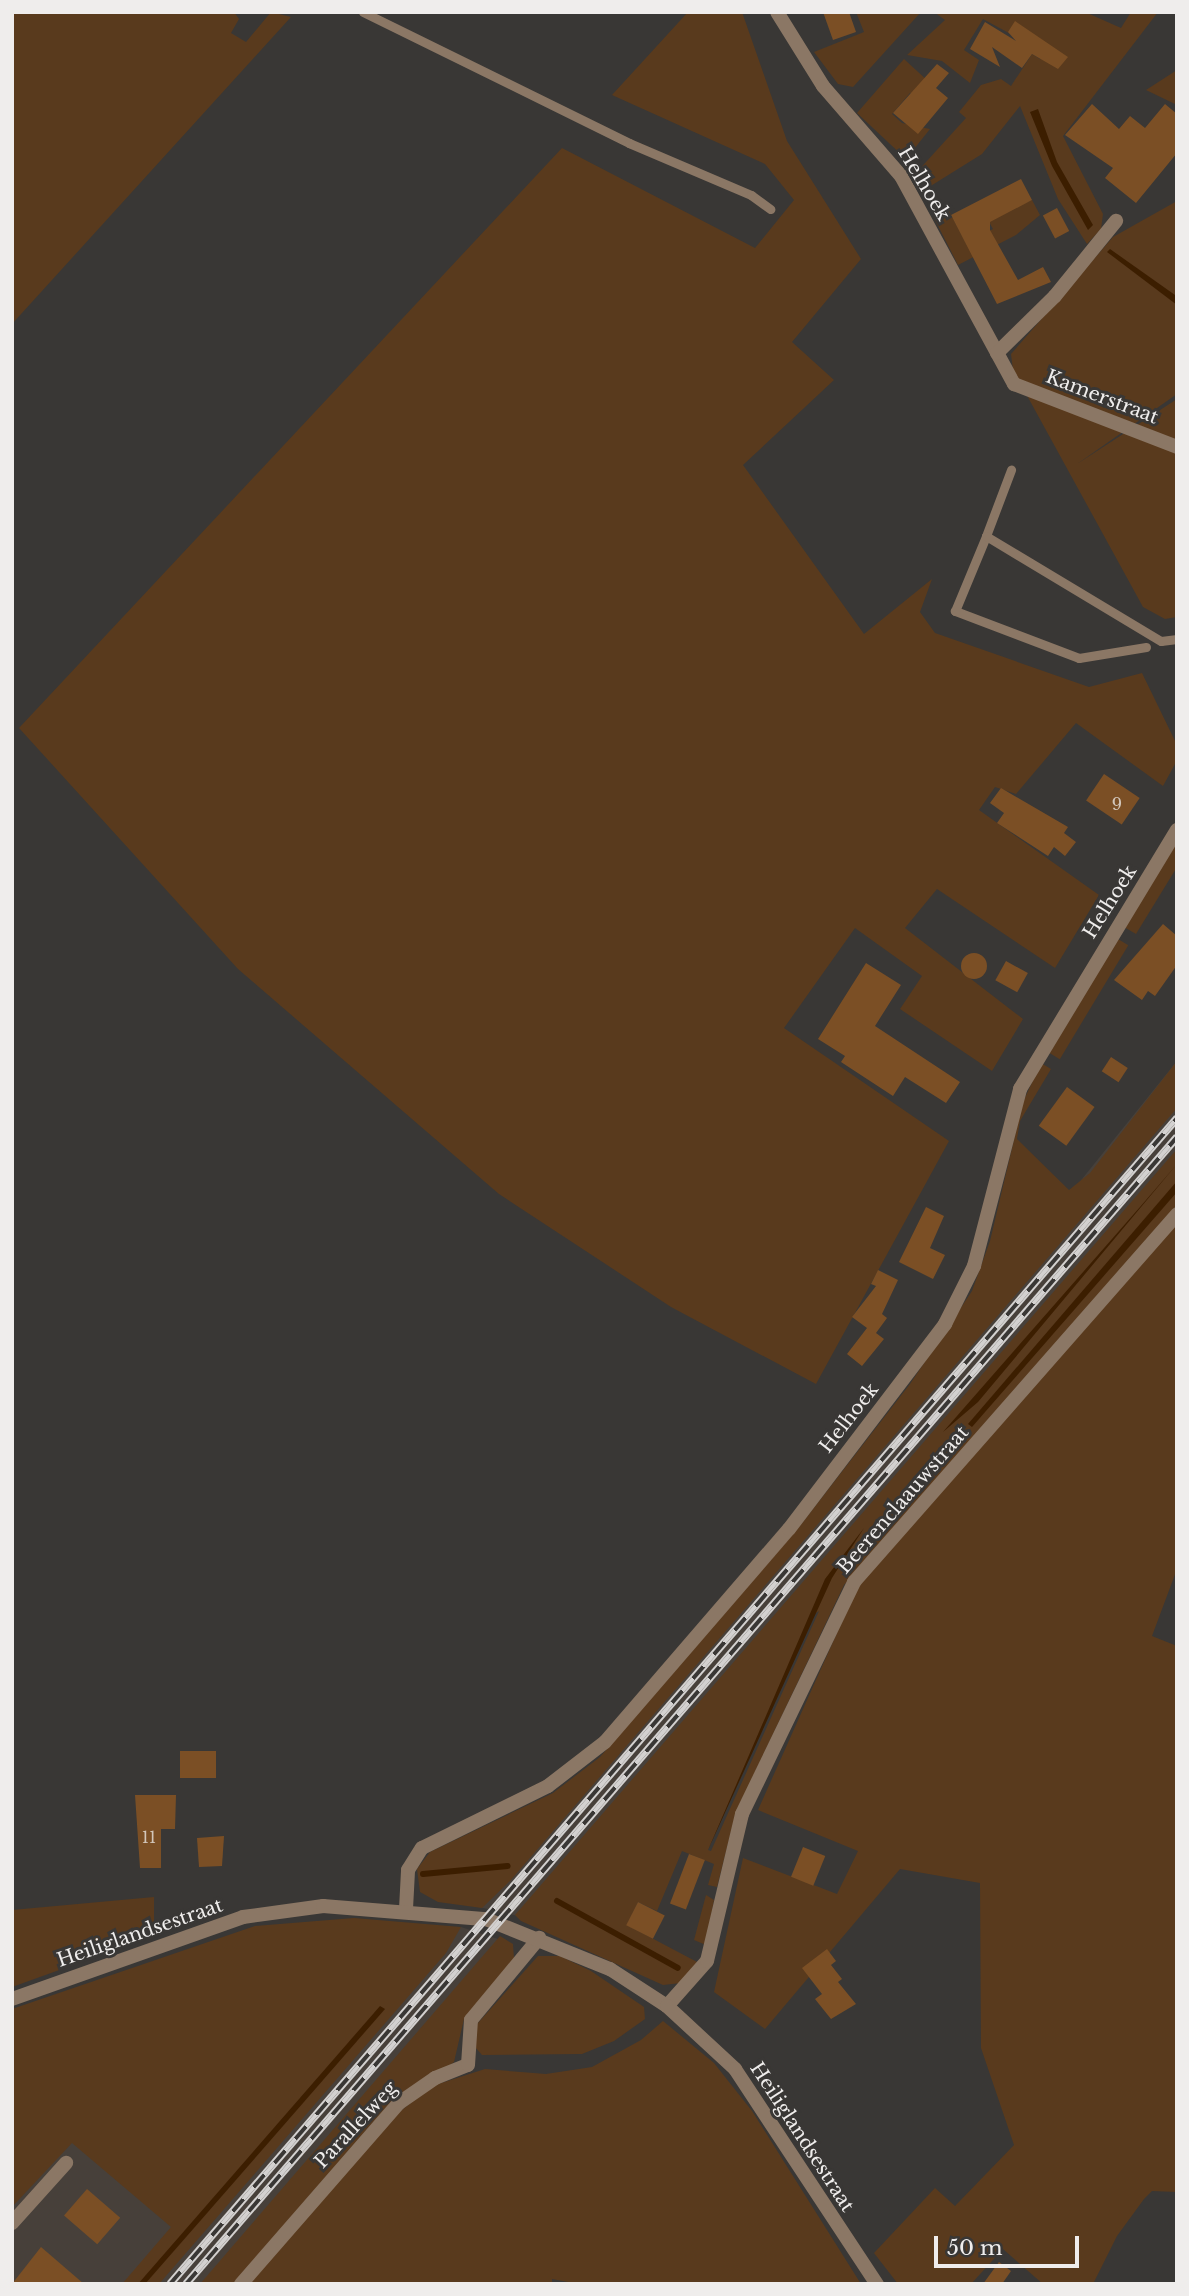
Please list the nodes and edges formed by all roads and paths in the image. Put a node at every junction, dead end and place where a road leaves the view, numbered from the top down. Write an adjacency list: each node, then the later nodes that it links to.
1 (363, 12): 3 (lane)
2 (777, 12): 5 (street, Helhoek)
3 (770, 209)
4 (1116, 220): 5 (street)
5 (997, 353): 6 (street, Helhoek)
6 (1014, 384): 7 (street, Kamerstraat)
7 (1177, 447)
8 (1011, 470): 9 (lane)
9 (986, 536): 10 (lane); 11 (lane)
10 (1177, 639)
11 (1146, 647)
12 (1177, 830): 14 (street, Helhoek)
13 (1177, 1214): 17 (street, Beerenclaauwstraat)
14 (406, 1909): 15 (street, Heiliglandsestraat); 16 (street, Heiliglandsestraat)
15 (539, 1938): 17 (street, Heiliglandsestraat); 20 (street, Parallelweg)
16 (12, 1999)
17 (667, 2006): 21 (street, Heiliglandsestraat)
18 (66, 2163): 19 (street)
19 (12, 2223)
20 (241, 2284)
21 (877, 2284)

